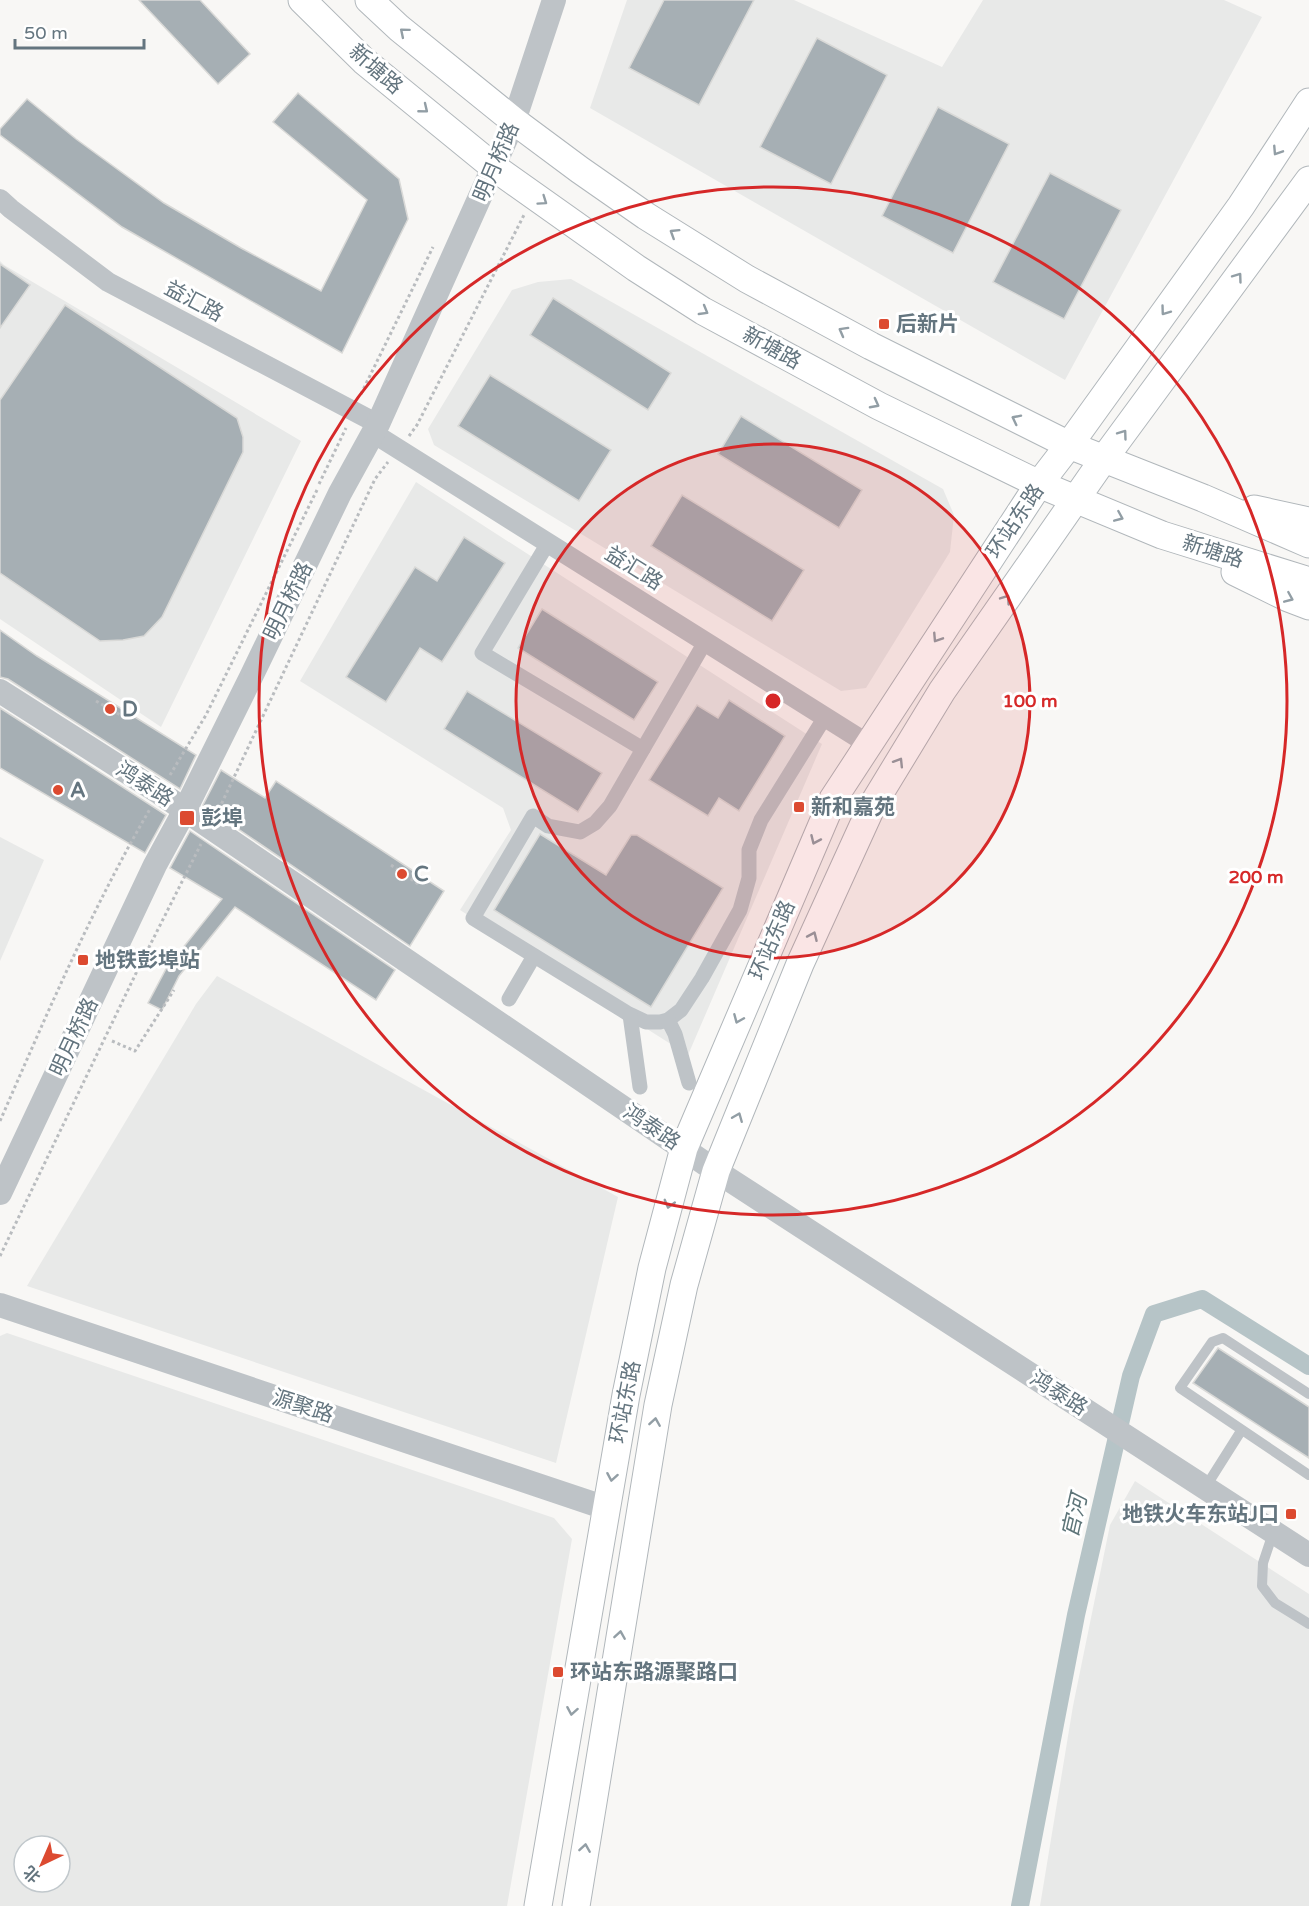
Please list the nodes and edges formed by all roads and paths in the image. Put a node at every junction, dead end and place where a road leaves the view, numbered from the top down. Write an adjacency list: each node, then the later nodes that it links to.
1 (302, 0): 6 (main road, 新塘路, one-way to 6)
2 (369, 0): 5 (main road, 新塘路, one-way to 2)
3 (554, 0): 5 (street, 明月桥路)
4 (1309, 102): 13 (main road, 环站东路, one-way to 13)
5 (514, 121): 6 (street, 明月桥路); 13 (main road, 新塘路, one-way to 5)
6 (495, 168): 8 (main road, 新塘路); 12 (street, 明月桥路)
7 (1309, 180): 15 (main road, 环站东路, one-way to 7)
8 (534, 195): 14 (path); 16 (main road, 新塘路, one-way to 16)
9 (0, 199): 11 (street, 益汇路)
10 (437, 240): 11 (path)
11 (353, 412): 12 (street, 益汇路); 32 (path)
12 (376, 429): 14 (street, 益汇路); 33 (street, 明月桥路)
13 (1069, 445): 15 (main road, 新塘路); 16 (main road, 环站东路)
14 (399, 449): 21 (street, 益汇路); 34 (path)
15 (1104, 460): 17 (main road, 新塘路); 18 (main road, 环站东路)
16 (1039, 484): 18 (main road, 新塘路); 30 (main road, 环站东路, one-way to 30)
17 (1203, 498): 19 (main road); 22 (main road, 新塘路)
18 (1077, 499): 20 (main road, 新塘路, one-way to 20); 47 (main road, 环站东路, one-way to 18)
19 (1309, 521)
20 (1162, 535): 23 (main road, 新塘路); 24 (main road, one-way to 24)
21 (548, 543): 25 (street, 益汇路); 31 (street)
22 (1309, 544)
23 (1309, 581)
24 (1309, 606)
25 (705, 642): 29 (street, 益汇路); 31 (street)
26 (0, 691): 32 (street, 鸿泰路)
27 (96, 700): 28 (path)
28 (122, 716)
29 (825, 717): 30 (street, 益汇路); 41 (street)
30 (868, 744): 46 (main road, 环站东路, one-way to 46)
31 (643, 749): 37 (street)
32 (160, 793): 33 (street, 鸿泰路); 45 (path)
33 (185, 810): 34 (street, 鸿泰路); 48 (street, 明月桥路)
34 (210, 827): 46 (street, 鸿泰路); 49 (path)
35 (391, 866): 36 (path)
36 (418, 884)
37 (534, 956): 39 (street); 40 (street)
38 (174, 990): 42 (path)
39 (509, 999)
40 (630, 1015): 41 (street); 44 (street)
41 (668, 1020): 43 (street)
42 (112, 1041)
43 (689, 1083)
44 (640, 1087)
45 (0, 1121)
46 (684, 1148): 47 (street, 鸿泰路); 55 (main road, 环站东路, one-way to 55)
47 (716, 1171): 54 (street, 鸿泰路); 60 (main road, 环站东路, one-way to 47)
48 (0, 1193)
49 (0, 1256)
50 (0, 1305): 55 (street, 源聚路)
51 (1309, 1394): 52 (lane)
52 (1241, 1431): 53 (lane); 54 (lane)
53 (1309, 1475)
54 (1205, 1489): 56 (street, 鸿泰路)
55 (606, 1508): 59 (main road, 环站东路, one-way to 59)
56 (1273, 1533): 57 (street, 鸿泰路); 58 (lane)
57 (1309, 1555)
58 (1309, 1624)
59 (538, 1906)
60 (576, 1906)

